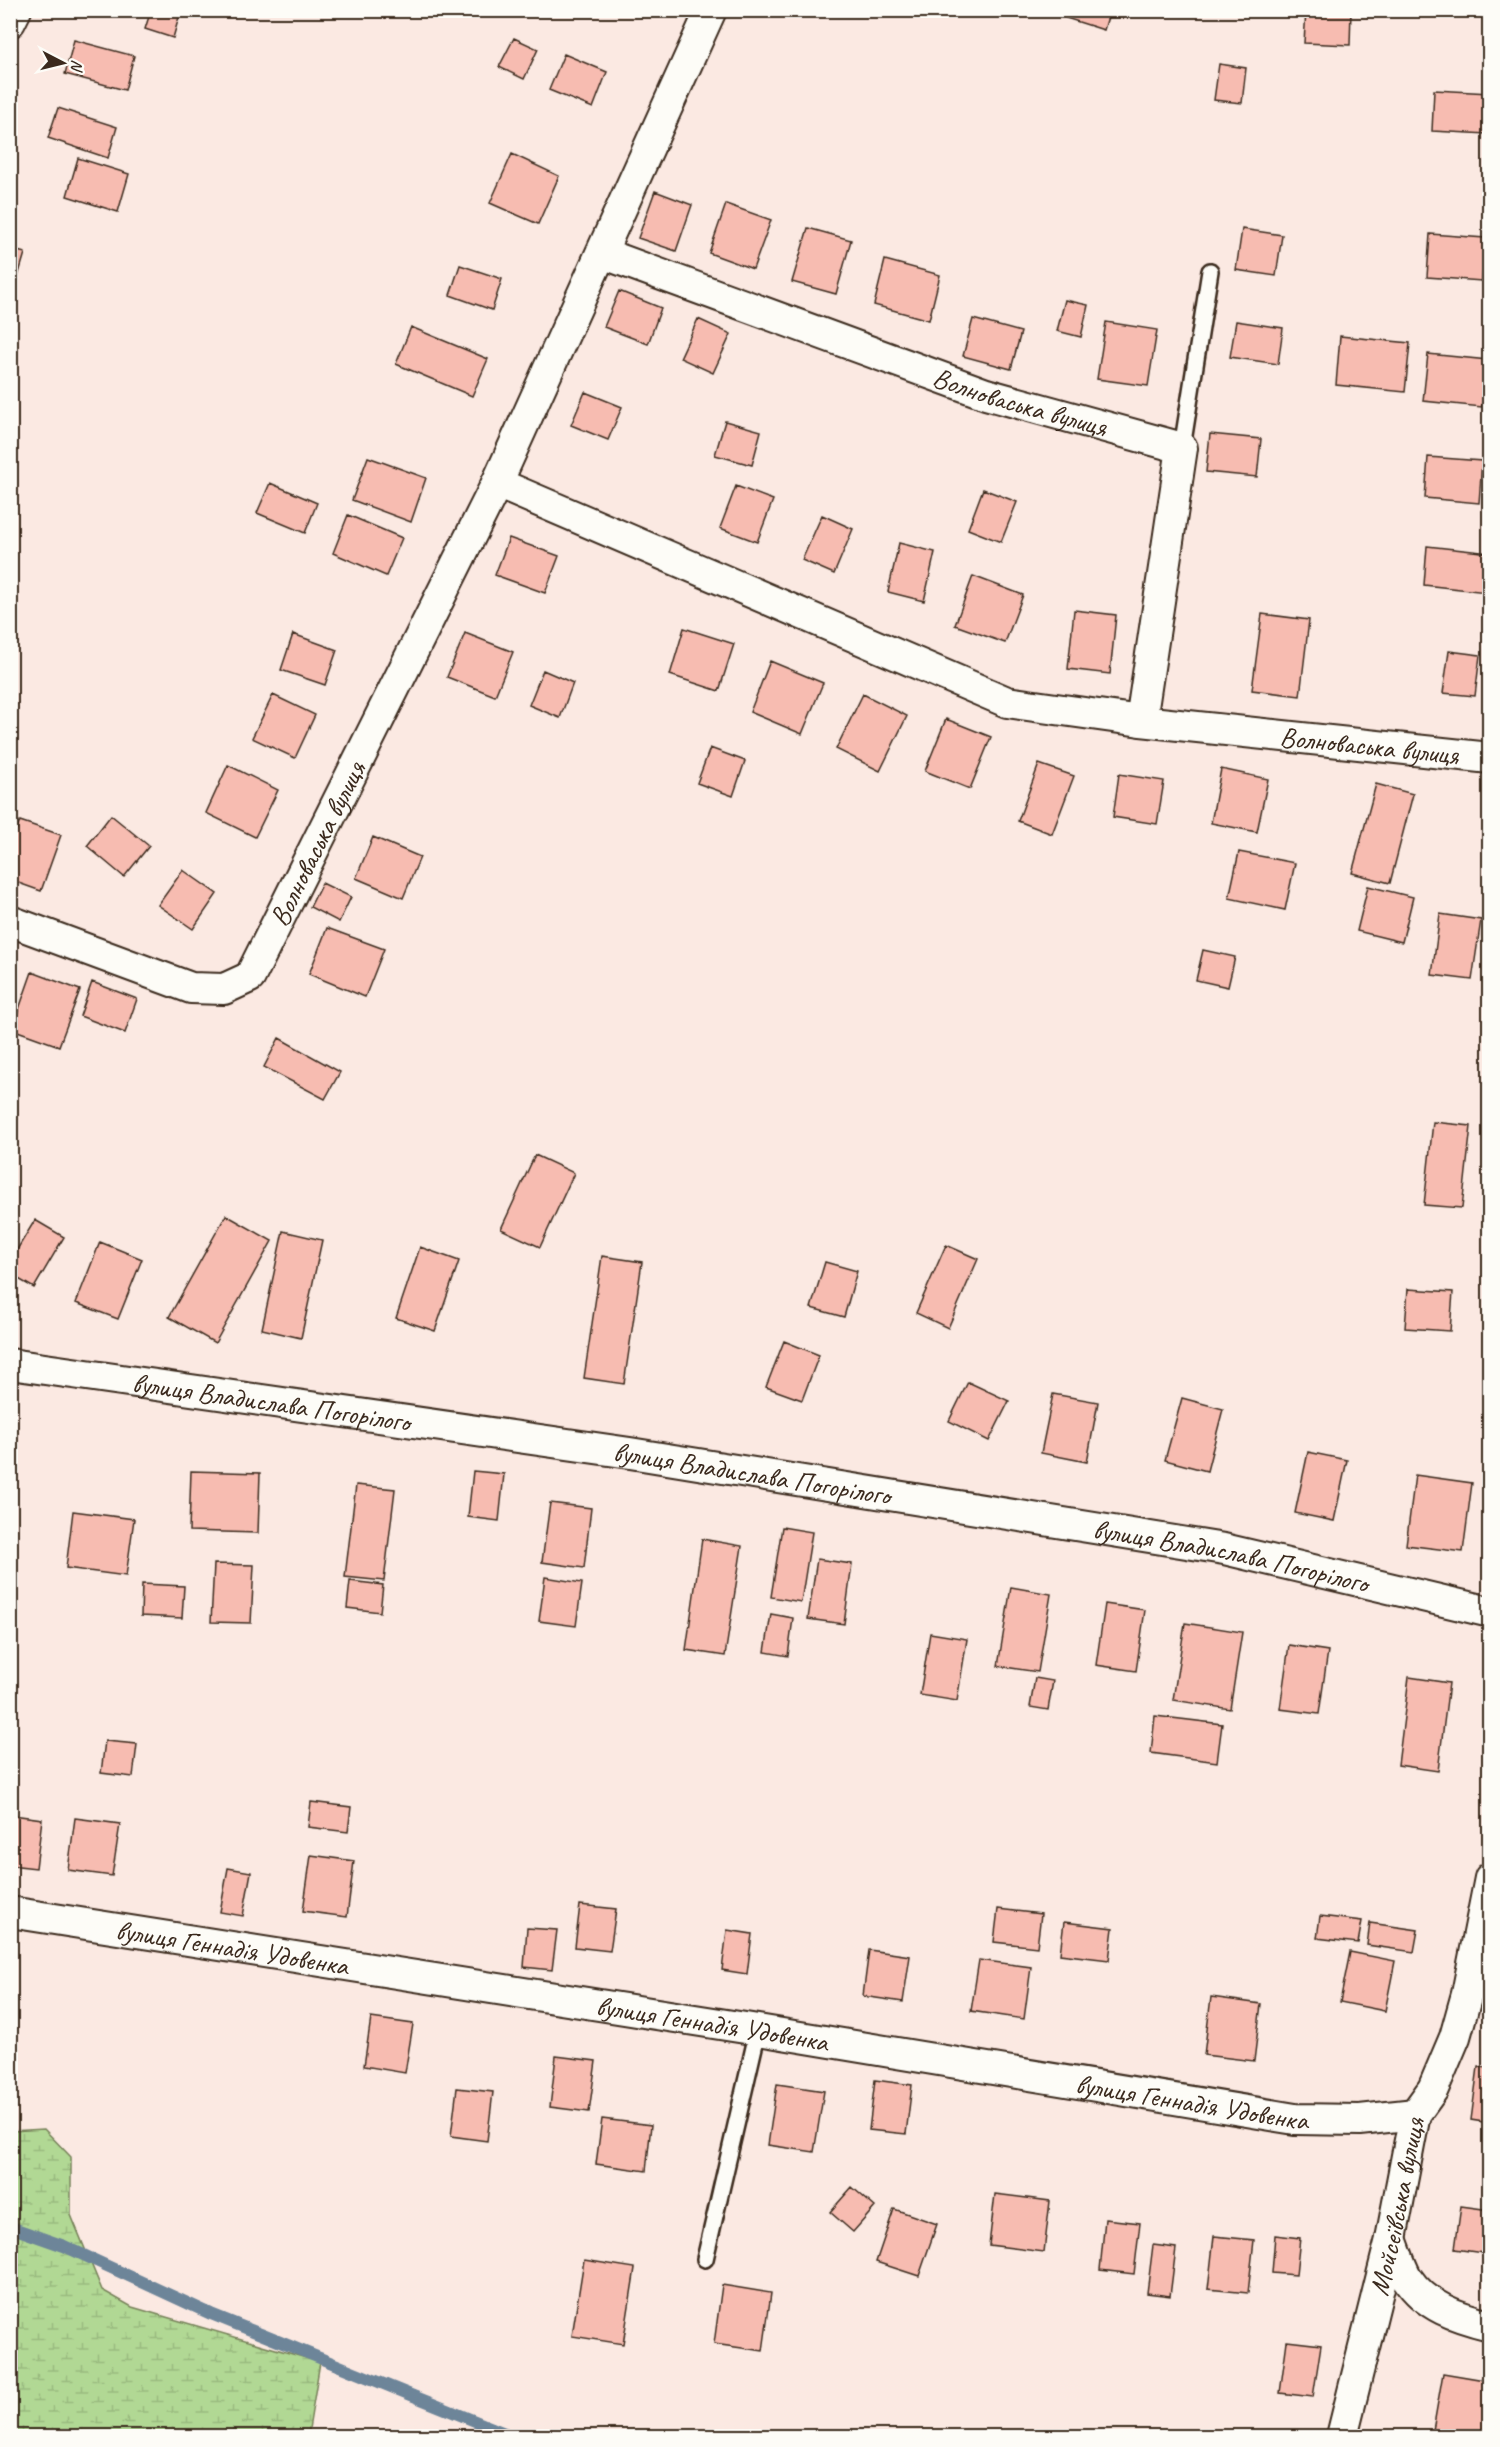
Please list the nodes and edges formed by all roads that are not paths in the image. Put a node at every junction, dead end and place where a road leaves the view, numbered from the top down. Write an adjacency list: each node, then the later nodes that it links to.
1 (16, 10): 3 (street)
2 (711, 10): 4 (street, Волноваська вулиця)
3 (10, 22)
4 (602, 253): 6 (street, Волноваська вулиця); 7 (street, Волноваська вулиця)
5 (1210, 271): 6 (lane)
6 (1182, 448): 8 (street)
7 (497, 483): 8 (street, Волноваська вулиця); 10 (street, Волноваська вулиця)
8 (1141, 721): 9 (street, Волноваська вулиця)
9 (1490, 758)
10 (10, 921)
11 (10, 1364): 12 (street, вулиця Владислава Погорілого)
12 (1490, 1612)
13 (1490, 1878): 16 (street, Мойсеївська вулиця)
14 (10, 1912): 15 (street, вулиця Геннадія Удовенка)
15 (758, 2030): 16 (street, вулиця Геннадія Удовенка); 18 (lane)
16 (1415, 2114): 17 (street, Мойсеївська вулиця)
17 (1391, 2239): 19 (street); 20 (street, Мойсеївська вулиця)
18 (705, 2259)
19 (1490, 2325)
20 (1342, 2436)

